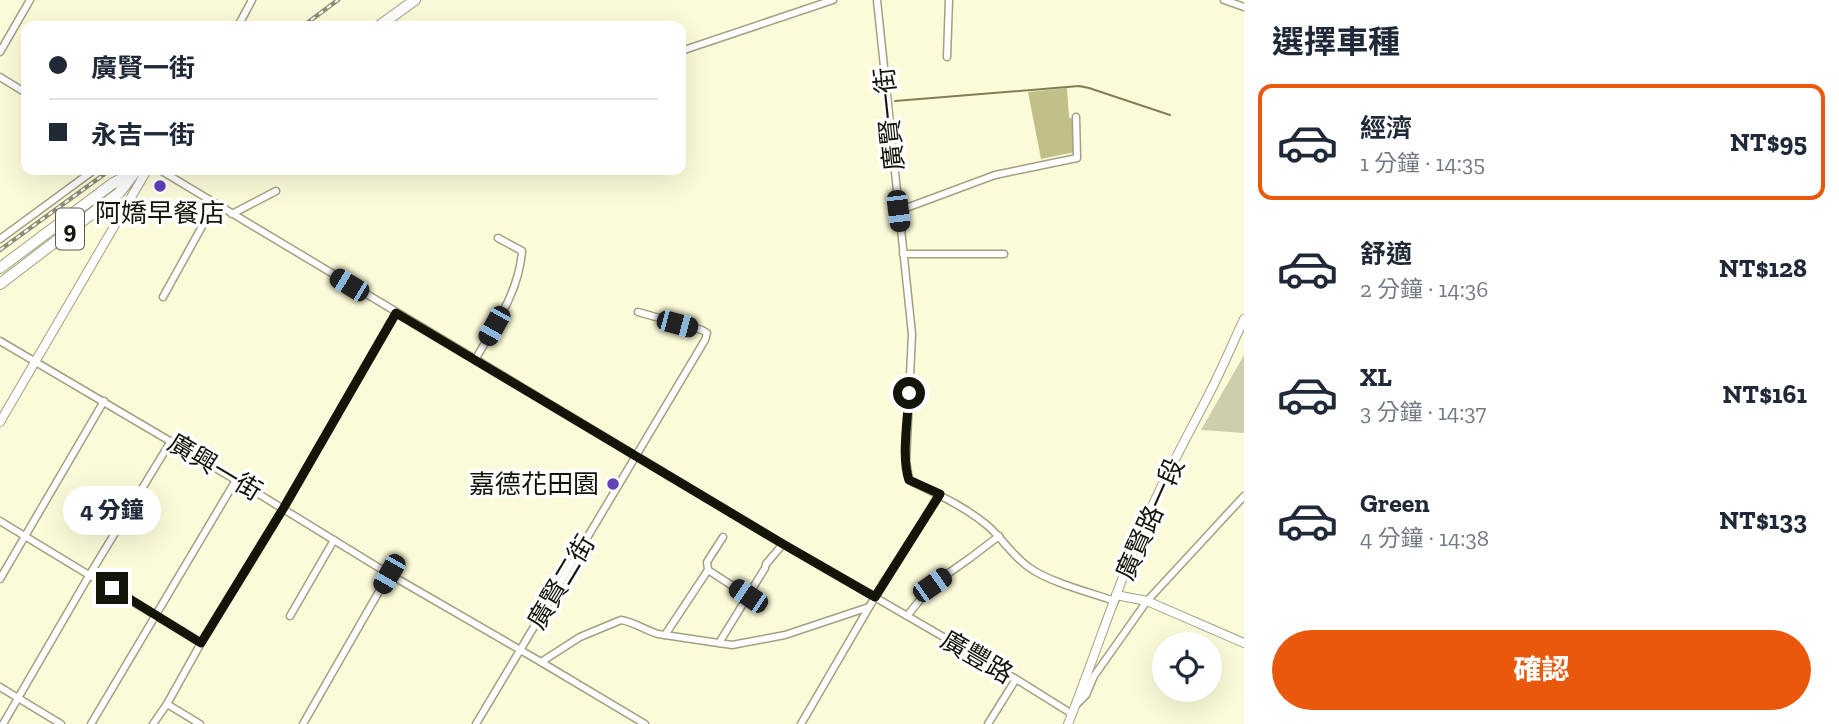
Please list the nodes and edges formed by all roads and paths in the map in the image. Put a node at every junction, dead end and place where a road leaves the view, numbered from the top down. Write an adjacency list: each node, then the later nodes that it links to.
1 (30, 0): 12 (street)
2 (253, 0): 9 (street)
3 (415, 0): 10 (main road)
4 (834, 0): 11 (street)
5 (877, 0): 24 (street, 廣賢一街)
6 (949, 0): 13 (street)
7 (1224, 0): 8 (street)
8 (1244, 7)
9 (241, 21)
10 (386, 21)
11 (686, 49)
12 (0, 52)
13 (947, 57)
14 (0, 77): 15 (street)
15 (21, 90)
16 (1076, 117): 24 (street)
17 (87, 175): 27 (street)
18 (128, 175): 30 (main road, 9)
19 (133, 175): 31 (main road, 9)
20 (144, 175): 38 (street)
21 (168, 175): 23 (street, 廣豐路)
22 (276, 191): 25 (street)
23 (215, 203): 25 (street, 廣豐路); 32 (street)
24 (898, 211): 28 (street, 廣賢一街)
25 (232, 214): 34 (street, 廣豐路)
26 (498, 238): 37 (street)
27 (0, 239)
28 (903, 254): 29 (street); 44 (street, 廣賢一街)
29 (1004, 254)
30 (0, 268)
31 (0, 284)
32 (163, 297)
33 (638, 312): 42 (street, 廣賢二街)
34 (396, 313): 37 (street, 廣豐路); 46 (street)
35 (1244, 319): 59 (street, 廣賢路一段)
36 (0, 341): 38 (street, 廣興一街)
37 (475, 360): 42 (street, 廣豐路)
38 (35, 362): 39 (street, 廣興一街); 40 (street)
39 (104, 401): 41 (street, 廣興一街); 48 (street)
40 (0, 422)
41 (171, 441): 43 (street, 廣興一街); 54 (street)
42 (636, 456): 52 (street, 廣豐路); 69 (street, 廣賢二街)
43 (236, 480): 46 (street, 廣興一街); 62 (street)
44 (940, 494): 49 (street); 58 (street)
45 (1244, 496): 60 (street)
46 (283, 509): 51 (street, 廣興一街); 66 (street)
47 (0, 521): 48 (street)
48 (25, 536): 54 (street); 56 (street)
49 (999, 536): 59 (street); 64 (street)
50 (723, 537): 53 (street)
51 (334, 540): 55 (street, 廣興一街); 63 (street)
52 (783, 544): 57 (street); 58 (street, 廣豐路)
53 (708, 570): 57 (street); 65 (street)
54 (90, 574): 62 (street); 73 (street)
55 (389, 574): 69 (street, 廣興一街); 82 (street)
56 (0, 579)
57 (748, 596): 67 (street)
58 (875, 597): 61 (street); 64 (street, 廣豐路)
59 (1116, 598): 60 (street); 75 (street, 廣賢路一段)
60 (1147, 601): 68 (street); 75 (street)
61 (869, 607): 67 (street); 85 (street)
62 (157, 615): 66 (street); 79 (street)
63 (290, 616)
64 (907, 616): 71 (street, 廣豐路)
65 (665, 635): 67 (street); 70 (street)
66 (201, 643): 74 (street)
67 (719, 643)
68 (1244, 643)
69 (520, 650): 70 (street, 廣興一街); 83 (street, 廣賢二街)
70 (541, 662): 84 (street, 廣興一街)
71 (1016, 679): 76 (street, 廣豐路); 86 (street)
72 (0, 687): 73 (street)
73 (18, 698): 77 (street); 78 (street)
74 (167, 704): 80 (street); 81 (street)
75 (1076, 705): 76 (street, 廣賢路一段)
76 (1072, 714): 87 (street, 廣賢路一段)
77 (3, 724)
78 (61, 724)
79 (91, 724)
80 (153, 724)
81 (200, 724)
82 (303, 724)
83 (477, 724)
84 (645, 724)
85 (801, 724)
86 (988, 724)
87 (1068, 724)

